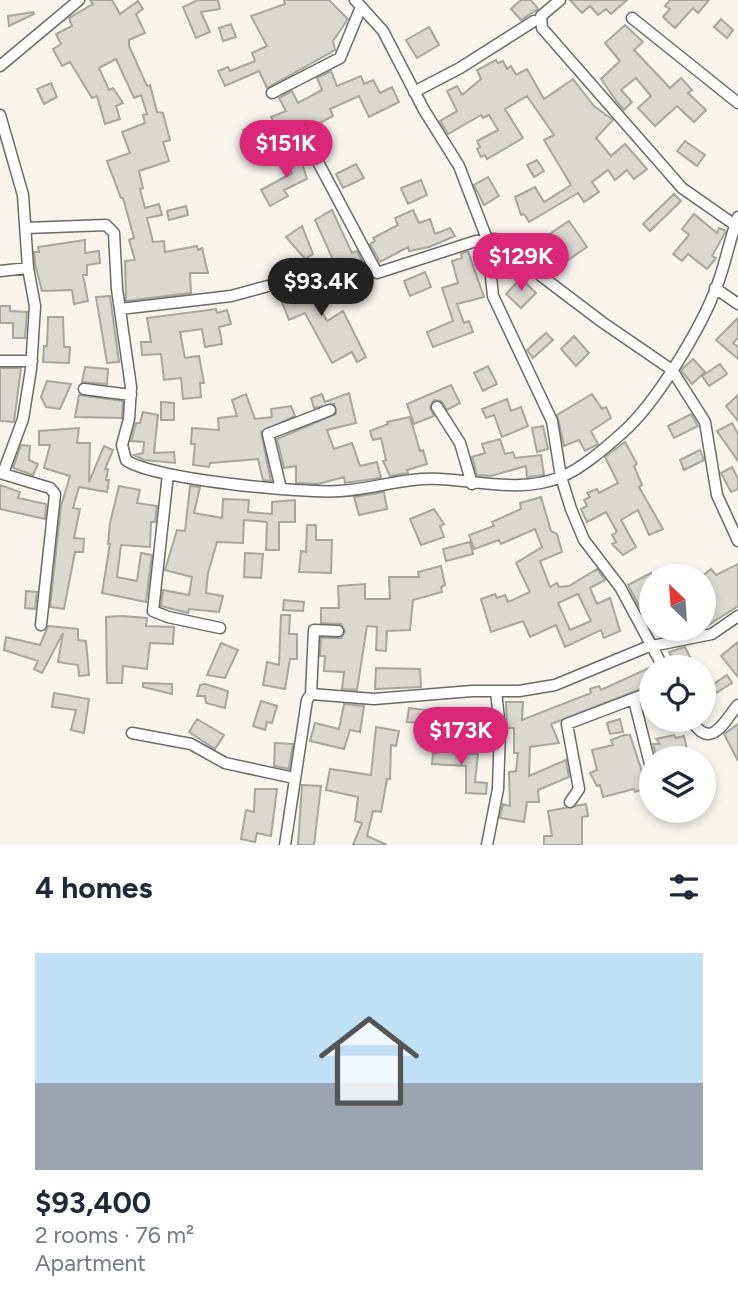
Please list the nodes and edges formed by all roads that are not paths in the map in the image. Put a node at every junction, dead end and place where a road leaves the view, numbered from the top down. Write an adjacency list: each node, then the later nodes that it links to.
1 (79, 0): 7 (street)
2 (560, 0): 13 (street)
3 (358, 4): 8 (street); 9 (street)
4 (632, 18): 10 (street)
5 (534, 21): 8 (street)
6 (0, 50): 7 (street)
7 (2, 64)
8 (414, 92): 15 (street)
9 (272, 93)
10 (738, 103)
11 (0, 115): 14 (street)
12 (318, 162): 15 (street)
13 (736, 221): 19 (street)
14 (26, 228): 16 (street); 21 (street)
15 (487, 239): 24 (street); 31 (street)
16 (28, 268): 17 (street); 23 (street)
17 (0, 271)
18 (268, 286): 21 (street)
19 (715, 288): 20 (street); 24 (street)
20 (738, 304)
21 (120, 309): 26 (street)
22 (0, 361): 23 (street)
23 (32, 361): 29 (street)
24 (672, 370): 31 (street); 34 (street)
25 (84, 389): 26 (street)
26 (131, 395): 30 (street)
27 (437, 408): 32 (street)
28 (330, 410): 33 (street)
29 (1, 473): 36 (street)
30 (168, 474): 33 (street); 37 (street)
31 (561, 477): 32 (street); 39 (street)
32 (472, 484): 33 (street)
33 (281, 489)
34 (738, 541)
35 (738, 616): 39 (street)
36 (41, 625)
37 (220, 628)
38 (338, 631): 42 (street)
39 (652, 646): 40 (street); 41 (street)
40 (657, 655)
41 (496, 691): 42 (street); 52 (street)
42 (311, 694): 49 (street)
43 (639, 698): 44 (street)
44 (634, 700): 48 (street); 50 (street)
45 (738, 705): 46 (street)
46 (716, 731)
47 (132, 733): 49 (street)
48 (646, 746)
49 (295, 778): 51 (street)
50 (570, 802)
51 (285, 845)
52 (487, 845)

